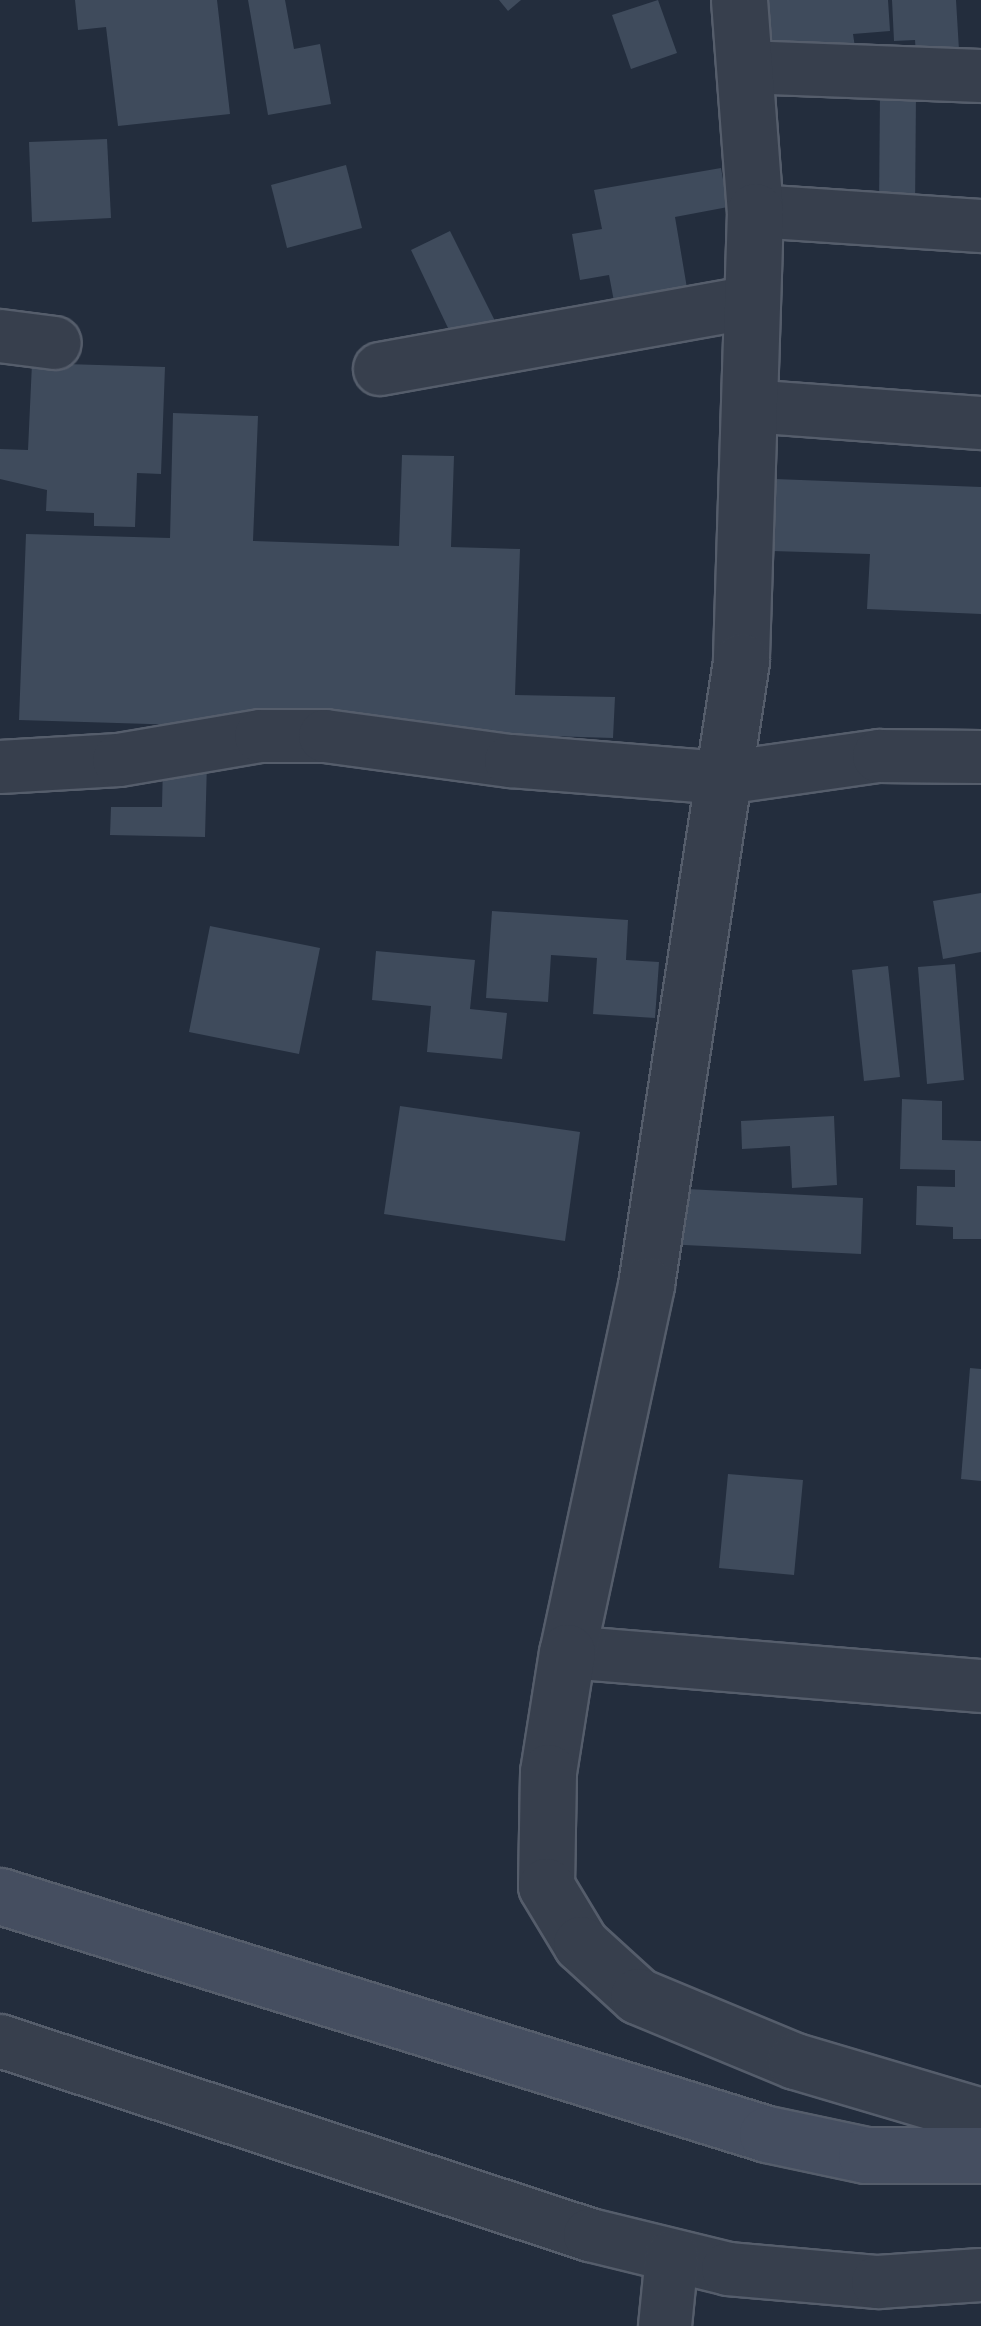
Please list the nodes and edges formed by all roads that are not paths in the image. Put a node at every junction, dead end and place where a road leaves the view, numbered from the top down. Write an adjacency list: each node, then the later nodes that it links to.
1 (739, 0): 2 (street)
2 (744, 67): 3 (street); 4 (street)
3 (981, 76)
4 (755, 211): 5 (street); 6 (street)
5 (981, 226)
6 (752, 302): 9 (street); 10 (street)
7 (0, 336): 8 (street)
8 (55, 343)
9 (380, 369)
10 (749, 406): 11 (street); 14 (street)
11 (981, 423)
12 (981, 757): 14 (street)
13 (0, 767): 14 (street)
14 (724, 778): 15 (street)
15 (567, 1652): 16 (street); 19 (street)
16 (981, 1686)
17 (0, 1896): 20 (main road)
18 (0, 2041): 21 (street)
19 (981, 2116)
20 (981, 2154)
21 (672, 2256): 22 (street); 23 (street)
22 (981, 2275)
23 (665, 2326)

